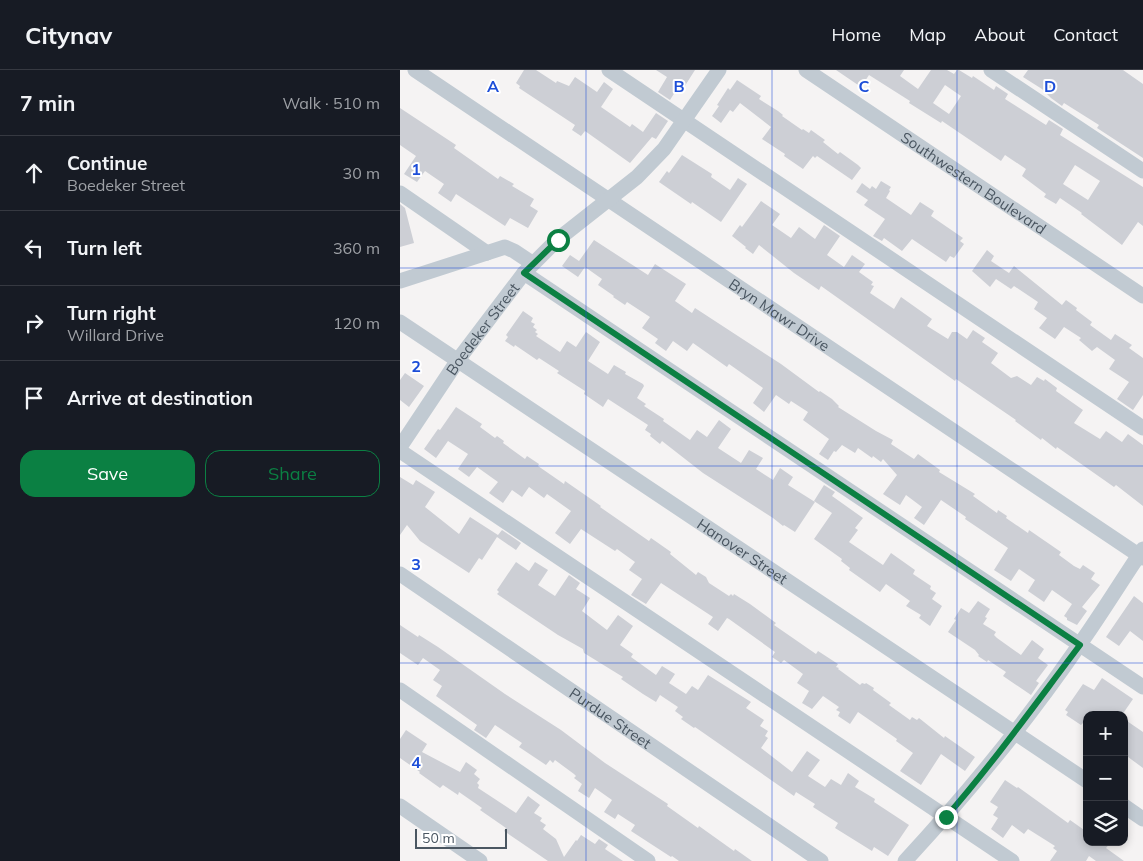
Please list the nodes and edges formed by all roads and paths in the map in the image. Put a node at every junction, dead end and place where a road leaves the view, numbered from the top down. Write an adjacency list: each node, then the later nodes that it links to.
1 (415, 70): 9 (street, Bryn Mawr Drive)
2 (609, 70): 6 (street)
3 (720, 70): 6 (street, Boedeker Street)
4 (806, 70): 13 (street, Southwestern Boulevard)
5 (991, 70): 7 (street)
6 (685, 122): 9 (street, Boedeker Street); 16 (street)
7 (1143, 170)
8 (400, 193): 10 (street)
9 (609, 200): 11 (street, Boedeker Street); 19 (street, Bryn Mawr Drive)
10 (487, 253): 11 (street); 12 (street)
11 (528, 268): 15 (street, Boedeker Street); 21 (street)
12 (400, 281)
13 (1141, 290)
14 (400, 322): 15 (street, Hanover Street)
15 (458, 360): 17 (street, Boedeker Street); 24 (street, Hanover Street)
16 (1143, 428)
17 (400, 447)
18 (400, 451): 28 (street)
19 (1142, 554): 21 (street)
20 (400, 574): 32 (street, Purdue Street)
21 (1080, 645): 22 (street); 24 (street)
22 (1143, 687)
23 (400, 690): 31 (street)
24 (1015, 732): 25 (street, Hanover Street); 28 (street)
25 (1083, 778)
26 (400, 806): 30 (street)
27 (1128, 809): 29 (street)
28 (946, 817): 33 (street); 34 (street)
29 (1143, 819)
30 (480, 861)
31 (648, 861)
32 (821, 861)
33 (905, 861)
34 (1012, 861)

